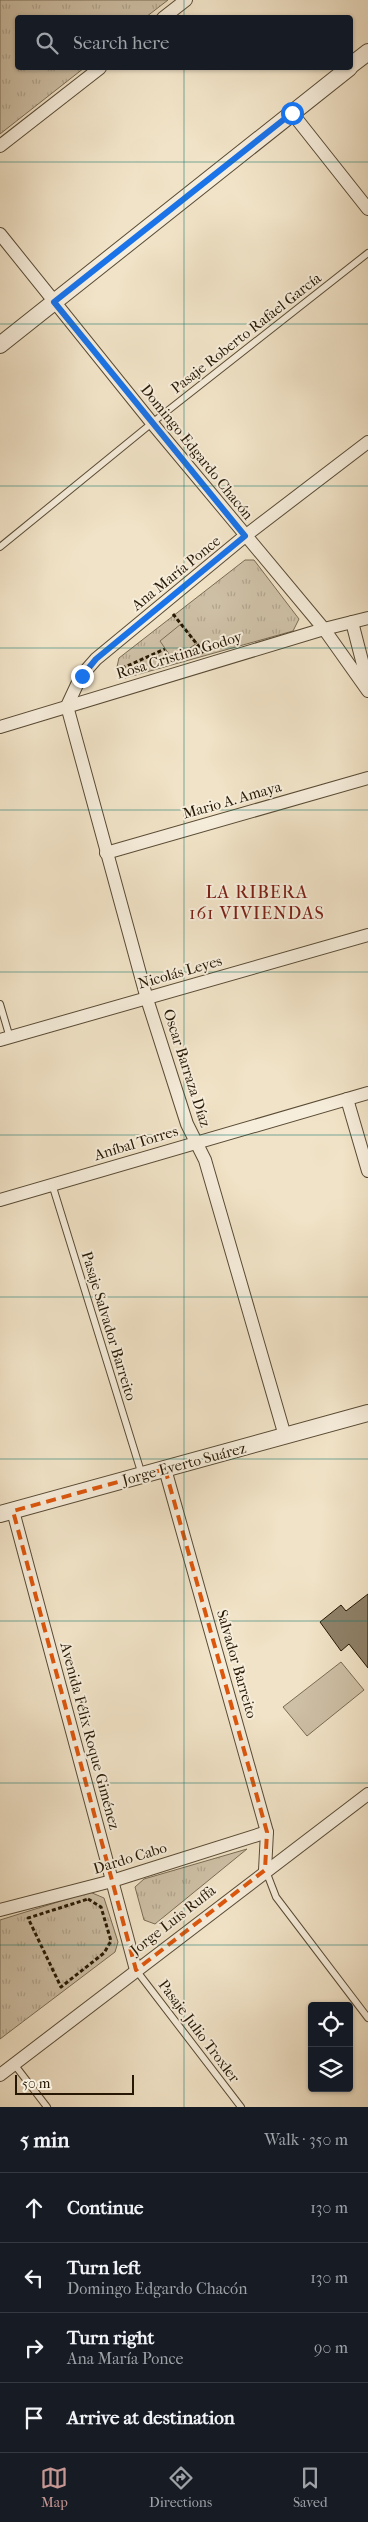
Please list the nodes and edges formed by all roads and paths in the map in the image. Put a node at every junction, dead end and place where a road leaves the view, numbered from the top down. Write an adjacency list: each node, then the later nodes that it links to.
1 (186, 0): 2 (street)
2 (167, 15)
3 (368, 52): 4 (street)
4 (353, 64)
5 (97, 70): 8 (street)
6 (346, 70): 7 (street)
7 (292, 113): 9 (street); 12 (street)
8 (0, 146)
9 (368, 209)
10 (0, 234): 12 (street, Domingo Edgardo Chacón)
11 (368, 253): 14 (lane, Pasaje Roberto Rafael García)
12 (54, 302): 13 (street); 14 (street, Domingo Edgardo Chacón)
13 (0, 345)
14 (152, 423): 16 (street, Domingo Edgardo Chacón); 17 (lane, Pasaje Roberto Rafael García)
15 (367, 445): 16 (street, Ana María Ponce)
16 (245, 536): 21 (street, Domingo Edgardo Chacón); 27 (street, Ana María Ponce)
17 (0, 547)
18 (173, 614): 23 (path)
19 (368, 618): 20 (street, Rosa Cristina Godoy)
20 (352, 622): 21 (street, Rosa Cristina Godoy); 25 (street)
21 (324, 629): 26 (street, Domingo Edgardo Chacón); 27 (street, Rosa Cristina Godoy)
22 (165, 649): 24 (path)
23 (206, 655)
24 (116, 671)
25 (368, 684)
26 (368, 691)
27 (67, 706): 28 (street, Rosa Cristina Godoy); 30 (street, Oscar Barraza Díaz)
28 (0, 727)
29 (368, 778): 30 (street, Mario A. Amaya)
30 (106, 853): 32 (street, Oscar Barraza Díaz)
31 (368, 935): 32 (street, Nicolás Leyes)
32 (147, 999): 34 (street, Nicolás Leyes); 37 (street, Oscar Barraza Díaz)
33 (0, 1004): 34 (lane)
34 (5, 1039)
35 (368, 1093): 36 (street, Aníbal Torres)
36 (347, 1099): 37 (street, Aníbal Torres); 38 (street)
37 (195, 1142): 39 (street, Aníbal Torres); 42 (street, Oscar Barraza Díaz)
38 (368, 1171)
39 (52, 1184): 40 (street, Aníbal Torres); 44 (lane, Pasaje Salvador Barreito)
40 (0, 1200)
41 (368, 1413): 42 (street, Jorge Everto Suárez)
42 (285, 1436): 43 (street, Jorge Everto Suárez)
43 (165, 1469): 44 (street, Jorge Everto Suárez); 47 (street, Salvador Barreito)
44 (142, 1475): 45 (street, Jorge Everto Suárez)
45 (6, 1513): 49 (street, Avenida Félix Roque Giménez)
46 (368, 1794): 48 (street, Jorge Luis Ruffa)
47 (267, 1832): 48 (street, Salvador Barreito); 49 (street, Dardo Cabo)
48 (265, 1870): 52 (street, Jorge Luis Ruffa); 53 (lane)
49 (112, 1881): 50 (street, Dardo Cabo); 52 (street, Avenida Félix Roque Giménez)
50 (0, 1910)
51 (28, 1918): 51 (path)
52 (136, 1970): 54 (street, Jorge Luis Ruffa); 57 (lane, Pasaje Julio Troxler)
53 (368, 2018)
54 (14, 2064): 55 (street, Jorge Luis Ruffa); 56 (lane)
55 (0, 2074)
56 (47, 2107)
57 (241, 2107)

